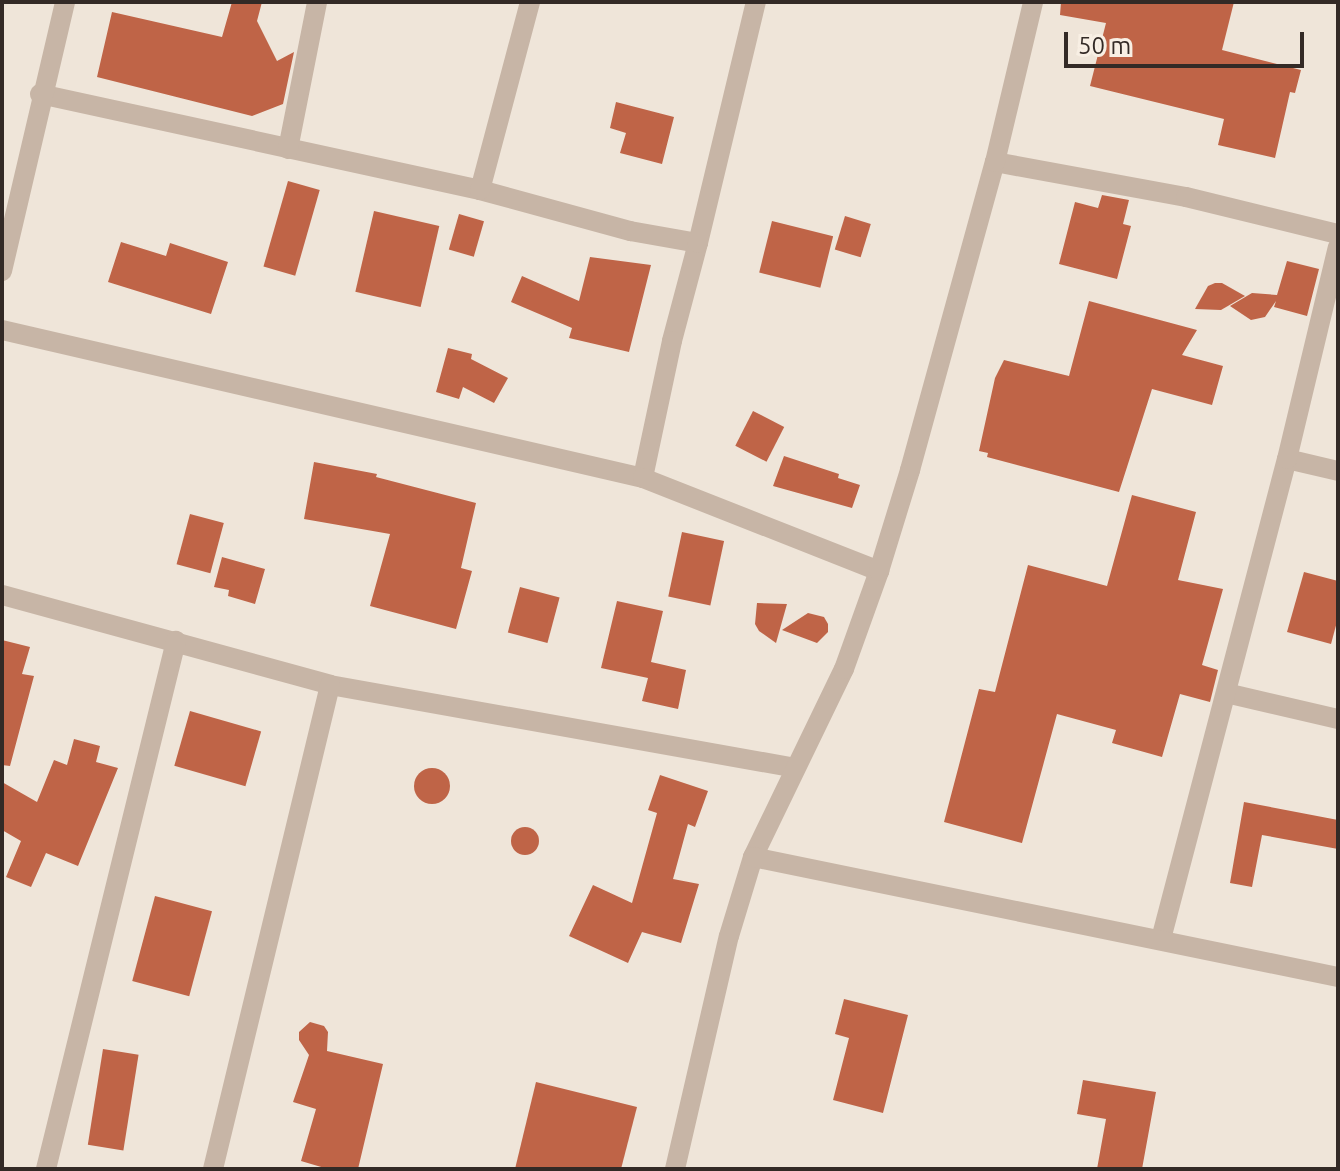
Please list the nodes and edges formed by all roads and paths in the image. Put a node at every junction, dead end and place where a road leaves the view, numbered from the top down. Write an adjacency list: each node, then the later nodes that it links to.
1 (65, 2): 6 (street)
2 (317, 2): 7 (street)
3 (530, 2): 9 (street)
4 (756, 2): 11 (street)
5 (1033, 2): 8 (street)
6 (40, 94): 7 (street); 13 (street)
7 (288, 149): 9 (street)
8 (995, 162): 10 (street); 18 (street)
9 (480, 190): 11 (street)
10 (1338, 234)
11 (698, 243): 17 (street)
12 (1338, 247): 15 (street)
13 (2, 271)
14 (2, 330): 17 (street)
15 (1287, 459): 16 (street); 22 (street)
16 (1338, 471)
17 (643, 478): 18 (street)
18 (879, 571): 24 (street)
19 (2, 595): 20 (street)
20 (176, 641): 21 (street); 28 (street)
21 (330, 685): 24 (street); 29 (street)
22 (1226, 693): 23 (street); 26 (street)
23 (1338, 719)
24 (795, 768): 25 (street)
25 (753, 857): 26 (street); 30 (street)
26 (1161, 939): 27 (street)
27 (1338, 977)
28 (46, 1169)
29 (213, 1169)
30 (675, 1169)

